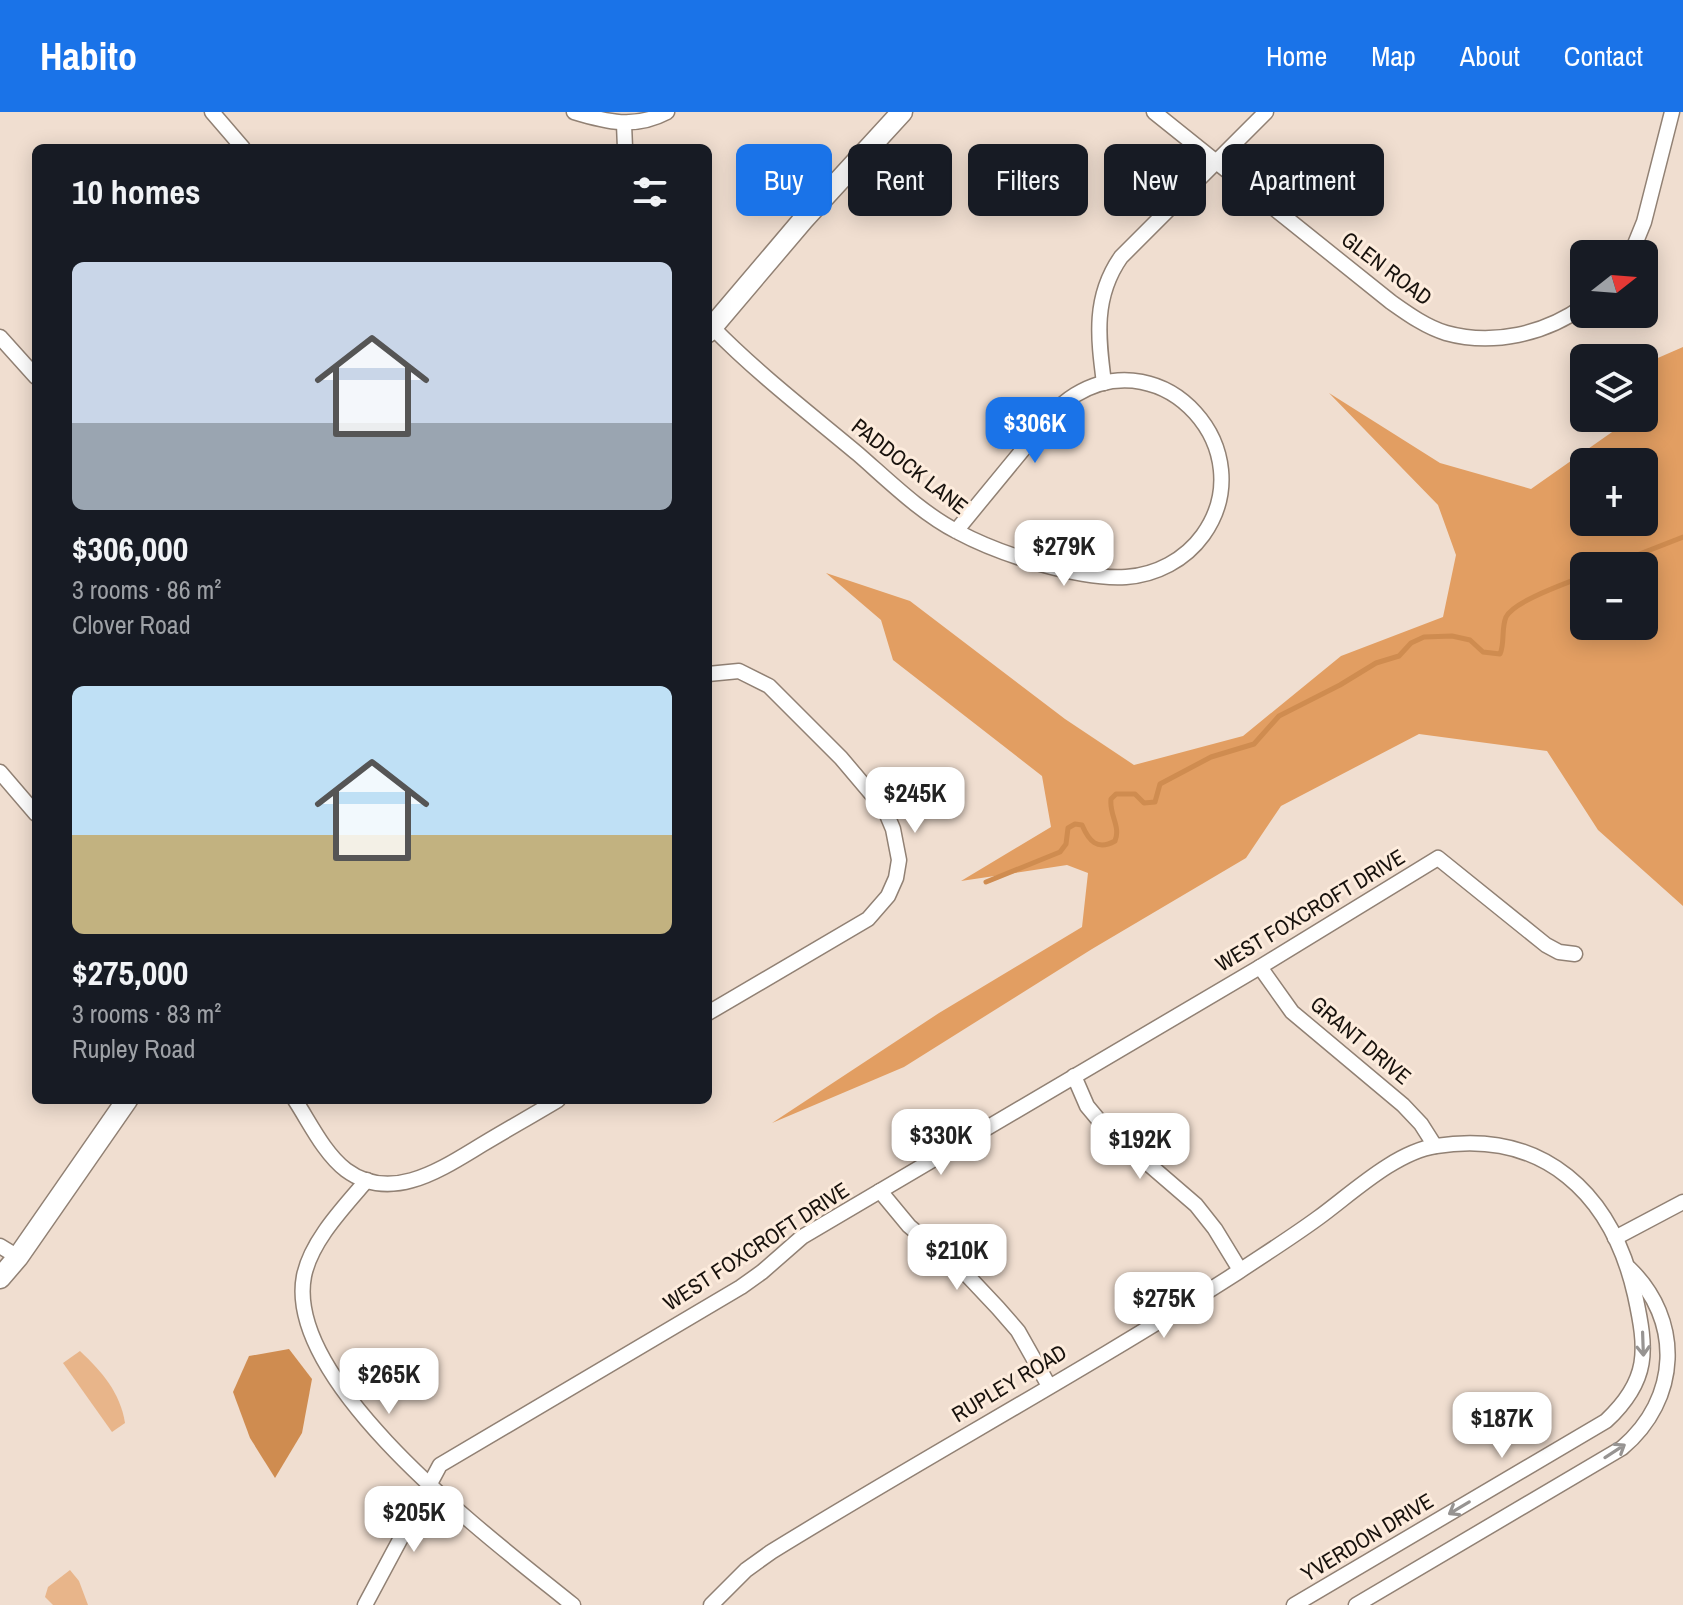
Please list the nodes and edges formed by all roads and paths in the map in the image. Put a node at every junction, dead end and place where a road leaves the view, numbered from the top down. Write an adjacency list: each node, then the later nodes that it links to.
1 (212, 112): 9 (street)
2 (574, 112): 8 (street)
3 (667, 112): 8 (street)
4 (902, 112): 14 (street)
5 (1154, 112): 11 (street, GLEN ROAD)
6 (1266, 112): 11 (street)
7 (1672, 112): 12 (street)
8 (624, 124): 10 (street)
9 (240, 144)
10 (625, 144)
11 (1215, 162): 13 (street, GLEN ROAD); 18 (street)
12 (1637, 240)
13 (1570, 315)
14 (712, 327)
15 (712, 331): 19 (street, PADDOCK LANE)
16 (0, 337): 17 (street)
17 (32, 373)
18 (1104, 383): 19 (street); 19 (street, PADDOCK LANE)
19 (956, 531)
20 (712, 673): 25 (street)
21 (0, 772): 22 (street)
22 (32, 809)
23 (1575, 954): 24 (street, WEST FOXCROFT DRIVE)
24 (1260, 967): 26 (street, WEST FOXCROFT DRIVE); 30 (street, GRANT DRIVE)
25 (712, 1011)
26 (1074, 1076): 32 (street, WEST FOXCROFT DRIVE); 38 (street)
27 (124, 1104): 36 (street)
28 (298, 1104): 31 (street)
29 (551, 1104): 31 (street)
30 (1435, 1146): 34 (street, RUPLEY ROAD); 38 (street, RUPLEY ROAD)
31 (367, 1180): 41 (street)
32 (880, 1191): 40 (street); 41 (street, WEST FOXCROFT DRIVE)
33 (1683, 1202): 34 (street)
34 (1615, 1238): 37 (street, YVERDON DRIVE)
35 (0, 1246): 36 (street)
36 (18, 1257): 39 (street)
37 (1629, 1268): 45 (street, YVERDON DRIVE, one-way to 45); 46 (street, YVERDON DRIVE, one-way to 37)
38 (1240, 1270): 40 (street, RUPLEY ROAD)
39 (0, 1278)
40 (1049, 1386): 44 (street, RUPLEY ROAD)
41 (429, 1484): 42 (street, WEST FOXCROFT DRIVE); 43 (street)
42 (365, 1605)
43 (573, 1605)
44 (711, 1605)
45 (1294, 1605)
46 (1356, 1605)

